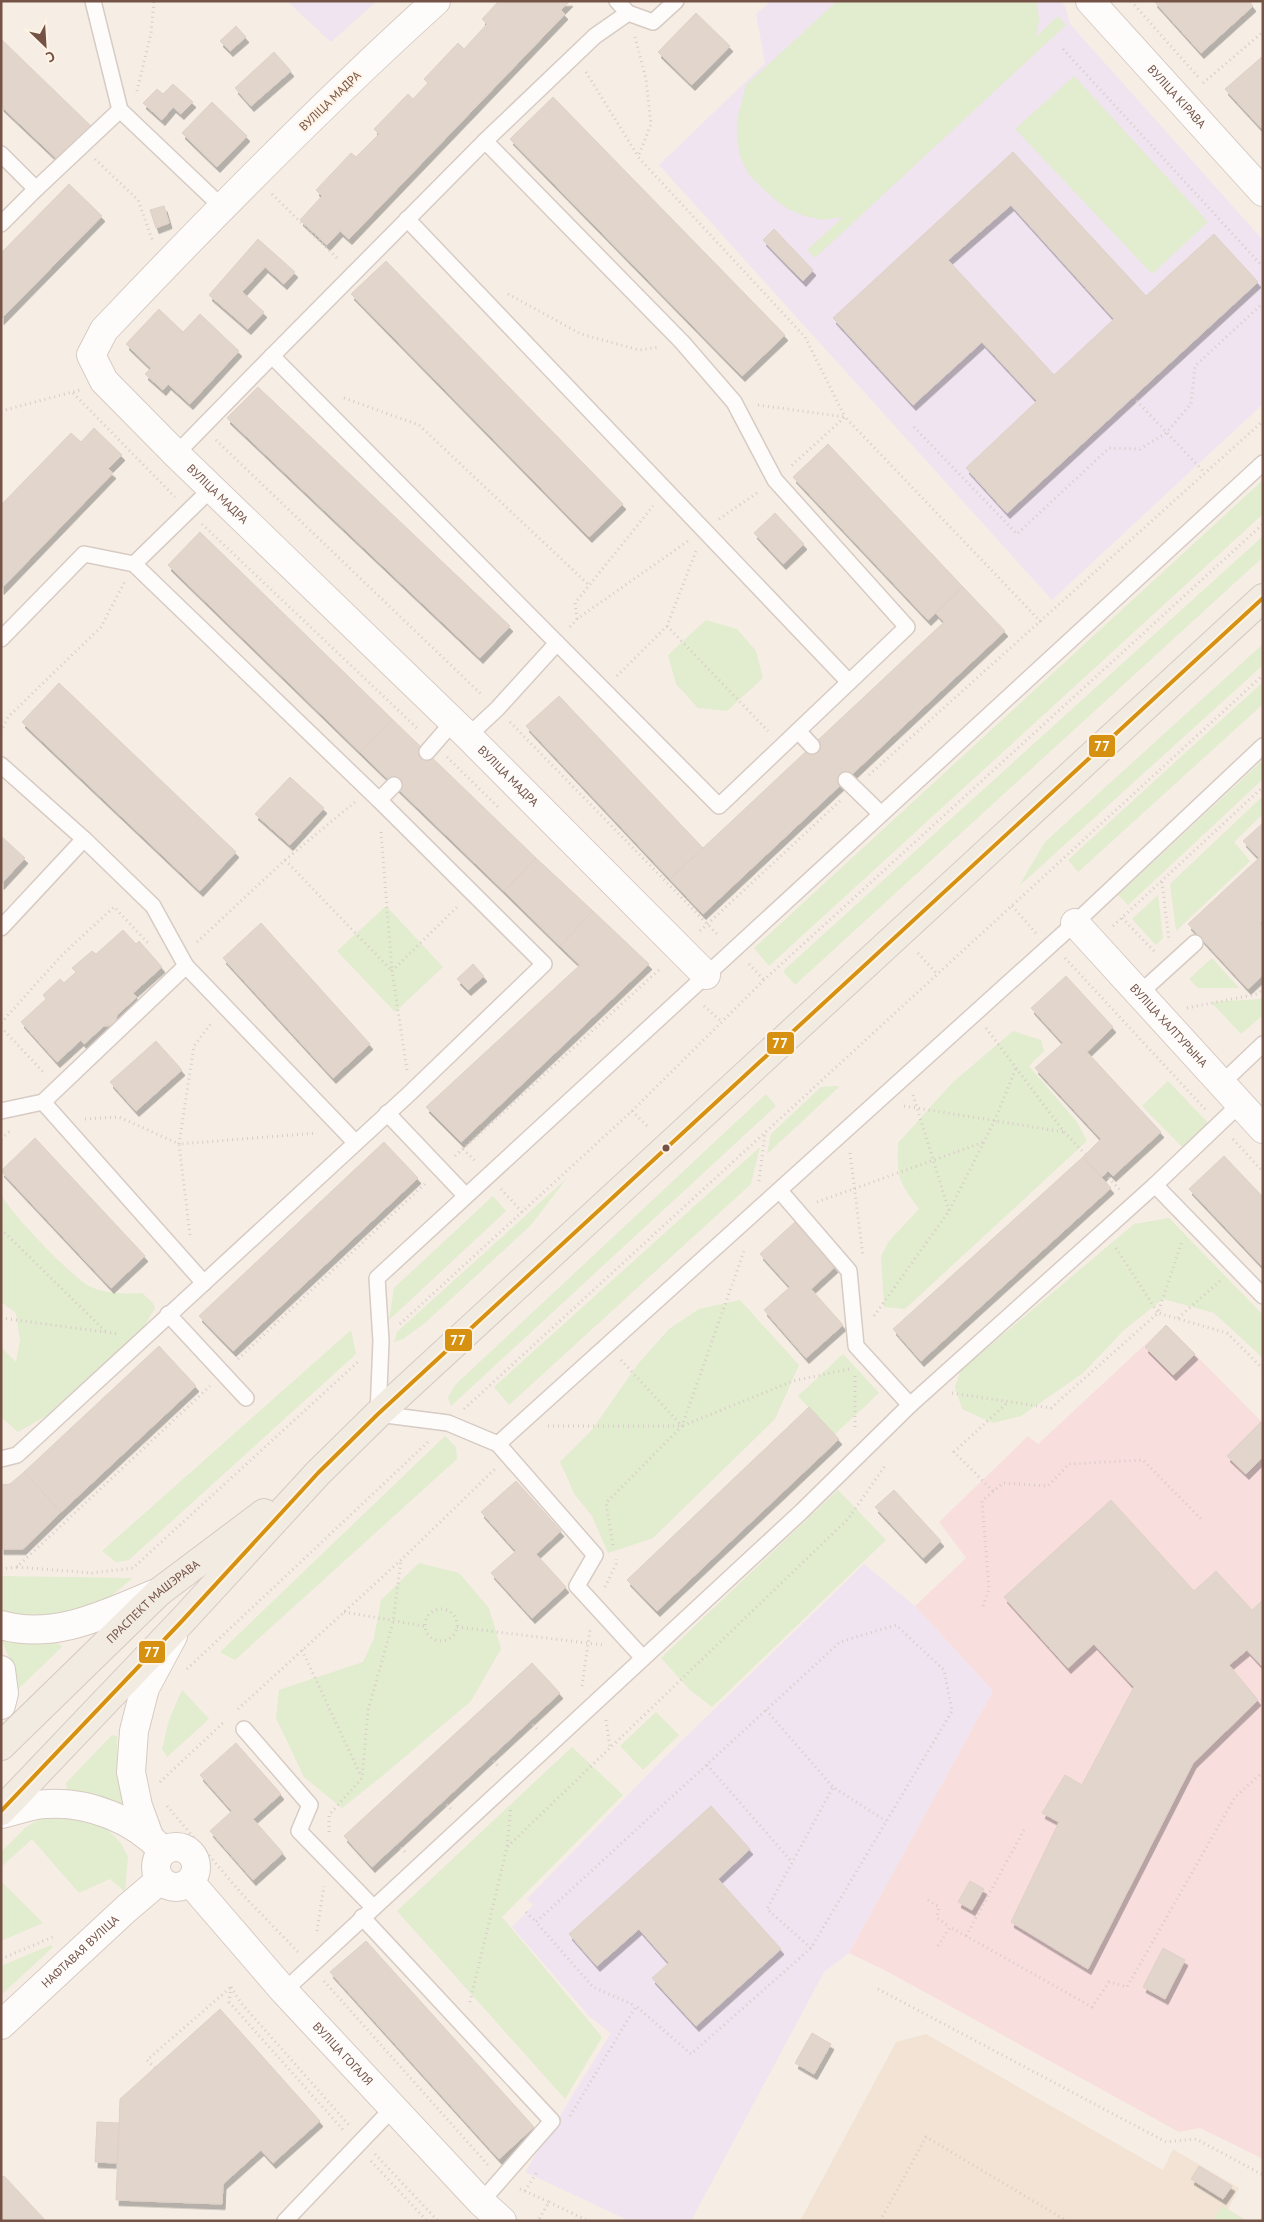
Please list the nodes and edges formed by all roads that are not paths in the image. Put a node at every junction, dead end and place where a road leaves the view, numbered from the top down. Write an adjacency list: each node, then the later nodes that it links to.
1 (93, 1): 7 (lane)
2 (436, 1): 12 (street, ВУЛІЦА МАДРА)
3 (617, 1): 6 (lane)
4 (676, 1): 6 (lane)
5 (1090, 1): 11 (street, ВУЛІЦА КІРАВА)
6 (628, 13): 8 (lane)
7 (120, 110): 10 (lane); 12 (lane)
8 (485, 141): 13 (lane); 23 (lane)
9 (1, 154): 10 (lane)
10 (36, 189): 14 (lane)
11 (1263, 192)
12 (221, 206): 16 (street, ВУЛІЦА МАДРА)
13 (407, 219): 15 (lane); 23 (lane)
14 (1, 224)
15 (272, 356): 16 (lane); 22 (lane)
16 (176, 454): 18 (street, ВУЛІЦА МАДРА)
17 (1263, 463): 33 (lane)
18 (211, 489): 19 (lane); 24 (street, ВУЛІЦА МАДРА)
19 (134, 564): 21 (lane); 32 (lane)
20 (1263, 598): 57 (main road, ПРАСПЕКТ МАШЭРАВА)
21 (1, 639)
22 (556, 643): 24 (lane); 25 (lane)
23 (849, 682): 25 (lane)
24 (460, 729): 28 (lane); 39 (street, ВУЛІЦА МАДРА)
25 (798, 731): 26 (lane)
26 (812, 746)
27 (1263, 746): 35 (lane)
28 (430, 748)
29 (1, 765): 34 (lane)
30 (850, 784): 33 (lane)
31 (394, 785): 32 (lane)
32 (374, 795): 46 (lane)
33 (882, 814): 39 (lane)
34 (84, 839): 36 (lane); 38 (lane)
35 (1075, 923): 40 (street, ВУЛІЦА ХАЛТУРЫНА); 50 (lane)
36 (1, 928)
37 (1194, 943): 40 (lane)
38 (182, 966): 43 (lane); 48 (lane)
39 (697, 984): 51 (lane)
40 (1146, 998): 42 (street, ВУЛІЦА ХАЛТУРЫНА)
41 (1263, 1044): 42 (lane)
42 (1221, 1084): 44 (street, ВУЛІЦА ХАЛТУРЫНА)
43 (43, 1102): 45 (lane); 52 (lane)
44 (1240, 1104): 47 (street, ВУЛІЦА ХАЛТУРЫНА); 49 (lane)
45 (1, 1111)
46 (387, 1113): 48 (lane); 51 (lane)
47 (1263, 1129)
48 (355, 1142): 52 (lane)
49 (1155, 1185): 53 (lane); 56 (lane)
50 (780, 1190): 56 (lane); 58 (lane)
51 (465, 1195): 57 (lane)
52 (204, 1284): 54 (lane)
53 (1263, 1296)
54 (168, 1314): 55 (lane); 59 (lane)
55 (246, 1398)
56 (910, 1405): 64 (lane)
57 (378, 1414): 58 (lane); 60 (main road, ПРАСПЕКТ МАШЭРАВА)
58 (498, 1444): 64 (lane)
59 (1, 1459)
60 (318, 1473): 61 (main road, ПРАСПЕКТ МАШЭРАВА); 62 (main road, ПРАСПЕКТ МАШЭРАВА)
61 (159, 1592): 63 (street); 68 (main road, ПРАСПЕКТ МАШЭРАВА)
62 (182, 1621): 69 (main road, ПРАСПЕКТ МАШЭРАВА); 70 (street)
63 (1, 1625)
64 (640, 1654): 73 (lane)
65 (1, 1670): 66 (street)
66 (1, 1705)
67 (244, 1729): 73 (lane)
68 (1, 1746)
69 (1, 1812): 70 (street)
70 (156, 1843): 71 (street); 72 (street)
71 (160, 1880): 72 (street); 75 (street, НАФТАВАЯ ВУЛІЦА)
72 (190, 1882): 74 (street, ВУЛІЦА ГОГАЛЯ)
73 (367, 1912): 74 (lane); 77 (lane)
74 (284, 1991): 76 (street, ВУЛІЦА ГОГАЛЯ)
75 (1, 2024)
76 (393, 2108): 77 (street, ВУЛІЦА ГОГАЛЯ); 78 (lane)
77 (481, 2202): 79 (street, ВУЛІЦА ГОГАЛЯ)
78 (285, 2221)
79 (502, 2221)

